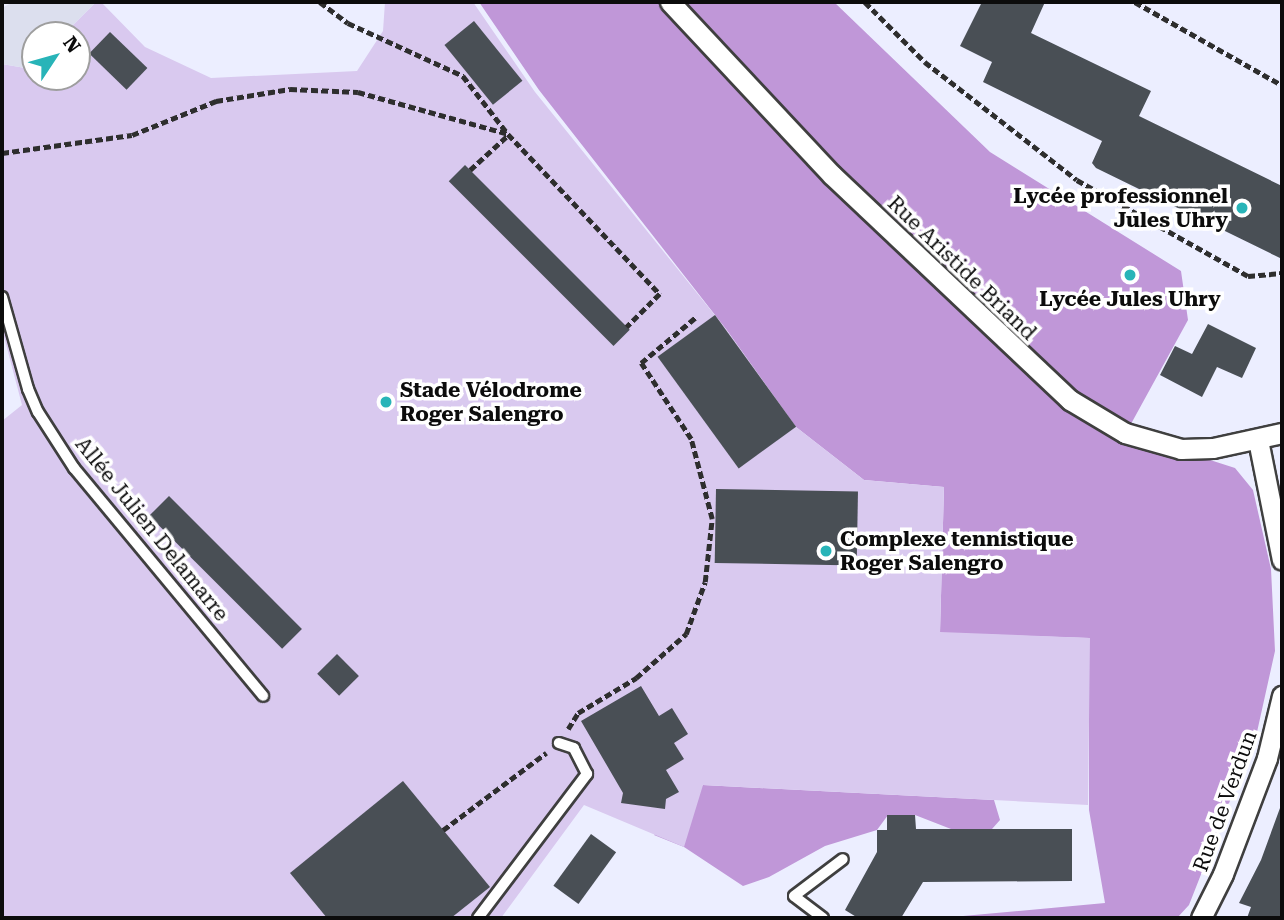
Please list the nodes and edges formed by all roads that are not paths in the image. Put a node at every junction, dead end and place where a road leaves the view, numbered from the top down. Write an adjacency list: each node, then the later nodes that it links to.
1 (670, 2): 4 (street, Rue Aristide Briand)
2 (2, 297): 6 (lane, Allée Julien Delamarre)
3 (1282, 432): 4 (street, Rue Aristide Briand)
4 (1258, 440): 5 (street)
5 (1282, 560)
6 (263, 696)
7 (1282, 696): 12 (street, Rue de Verdun)
8 (559, 743): 10 (lane)
9 (843, 859): 11 (lane)
10 (478, 918)
11 (822, 918)
12 (1201, 918)

